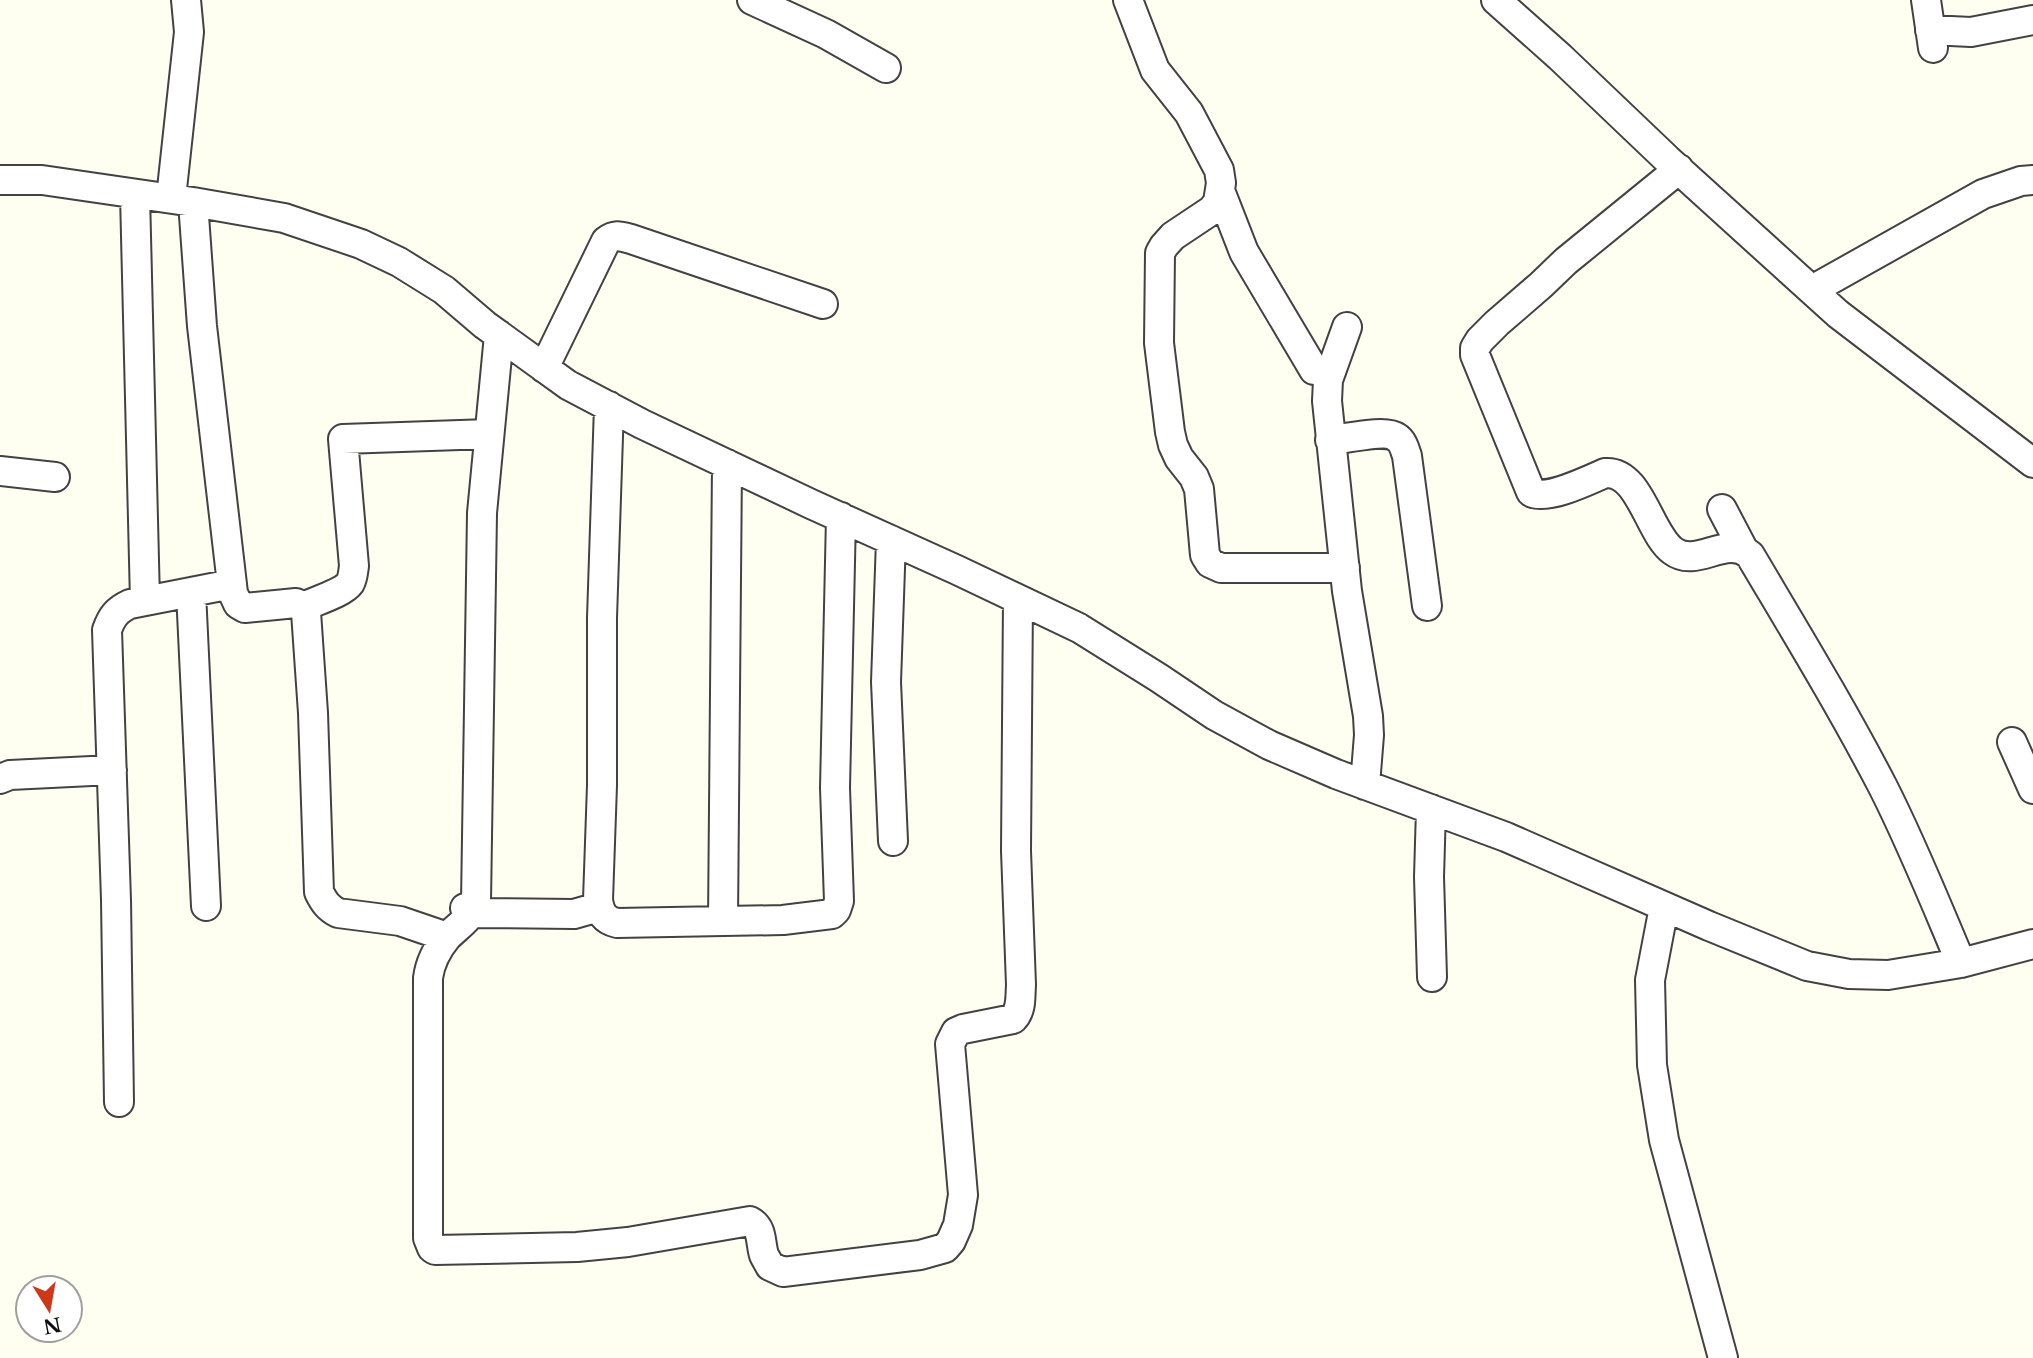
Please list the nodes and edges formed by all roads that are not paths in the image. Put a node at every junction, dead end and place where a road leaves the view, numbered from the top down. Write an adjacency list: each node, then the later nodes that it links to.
1 (186, 0): 13 (street)
2 (752, 0): 7 (street)
3 (1128, 0): 11 (street)
4 (1926, 0): 6 (street)
5 (1511, 5): 8 (street)
6 (2033, 20)
7 (886, 68)
8 (1679, 169): 14 (street); 30 (street)
9 (0, 180): 12 (street)
10 (2033, 180): 14 (street)
11 (1221, 193): 19 (street); 31 (street)
12 (135, 195): 13 (street); 35 (street)
13 (182, 200): 17 (street); 32 (street)
14 (1812, 290): 23 (street)
15 (823, 304): 18 (street)
16 (1348, 327): 22 (street)
17 (499, 335): 18 (street); 21 (street)
18 (544, 368): 20 (street)
19 (1314, 370)
20 (609, 407): 24 (street); 48 (street)
21 (489, 434): 37 (street); 47 (street)
22 (1330, 440): 31 (street); 36 (street)
23 (2033, 463)
24 (727, 464): 28 (street); 49 (street)
25 (0, 471): 26 (street)
26 (55, 477)
27 (1722, 509): 30 (street)
28 (841, 517): 29 (street); 49 (street)
29 (891, 540): 34 (street); 44 (street)
30 (1743, 549): 52 (street)
31 (1345, 568): 41 (street)
32 (232, 584): 33 (street); 37 (street)
33 (191, 592): 35 (street); 45 (street)
34 (1018, 599): 41 (street); 50 (street)
35 (145, 601): 39 (street)
36 (1427, 606)
37 (303, 607): 50 (street)
38 (2012, 742): 42 (street)
39 (112, 770): 40 (street); 54 (street)
40 (0, 779)
41 (1365, 785): 43 (street)
42 (2033, 789)
43 (1431, 809): 46 (street); 53 (street)
44 (893, 841)
45 (206, 906)
46 (1664, 906): 52 (street); 55 (street)
47 (469, 911): 48 (street); 50 (street)
48 (600, 911): 49 (street)
49 (723, 921)
50 (447, 937)
51 (2033, 944): 52 (street)
52 (1961, 962)
53 (1432, 977)
54 (120, 1102)
55 (1723, 1358)

